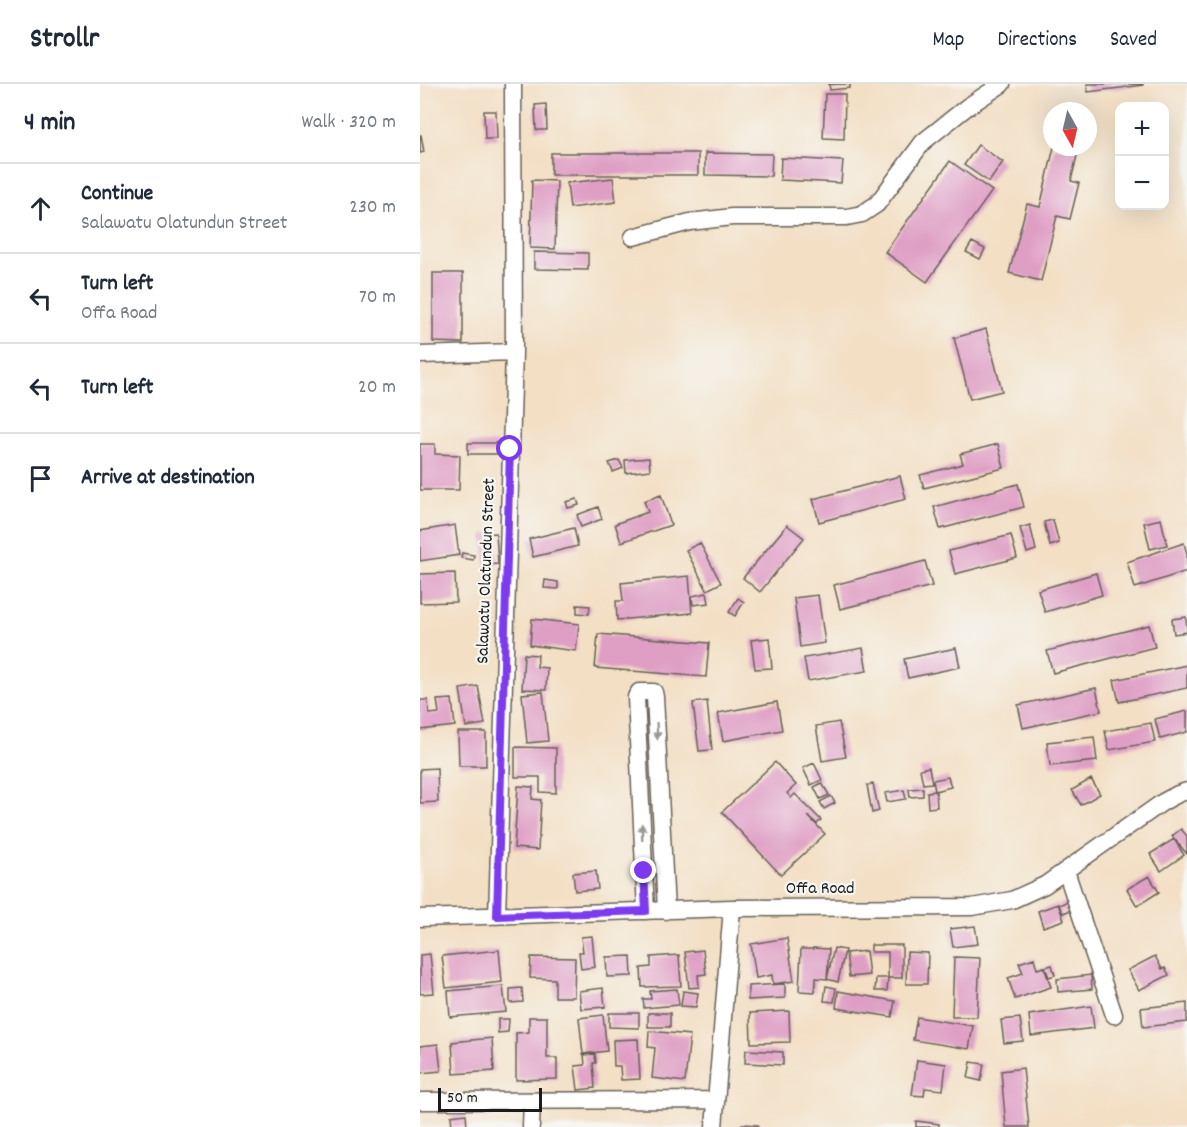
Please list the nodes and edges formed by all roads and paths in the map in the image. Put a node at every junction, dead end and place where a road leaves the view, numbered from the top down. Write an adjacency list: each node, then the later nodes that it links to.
1 (513, 84): 4 (street, Salawatu Olatundun Street)
2 (1002, 84): 3 (street)
3 (633, 237)
4 (514, 352): 5 (street); 17 (street, Salawatu Olatundun Street)
5 (420, 355)
6 (659, 765): 7 (street); 7 (street, one-way to 6); 8 (street)
7 (639, 766): 9 (street)
8 (660, 789): 9 (street); 12 (street)
9 (640, 790): 11 (street, one-way to 9)
10 (1187, 791): 13 (street, Offa Road)
11 (644, 871): 12 (street); 15 (street)
12 (664, 871): 16 (street)
13 (1066, 871): 14 (street, Offa Road); 19 (street)
14 (732, 908): 16 (street, Offa Road); 20 (street)
15 (646, 911): 16 (street, Offa Road); 17 (street, Offa Road)
16 (666, 911)
17 (497, 916): 18 (street, Offa Road)
18 (420, 918)
19 (1114, 1015)
20 (716, 1100): 22 (street); 24 (street)
21 (420, 1101): 22 (street)
22 (532, 1101): 23 (street)
23 (531, 1127)
24 (714, 1127)

